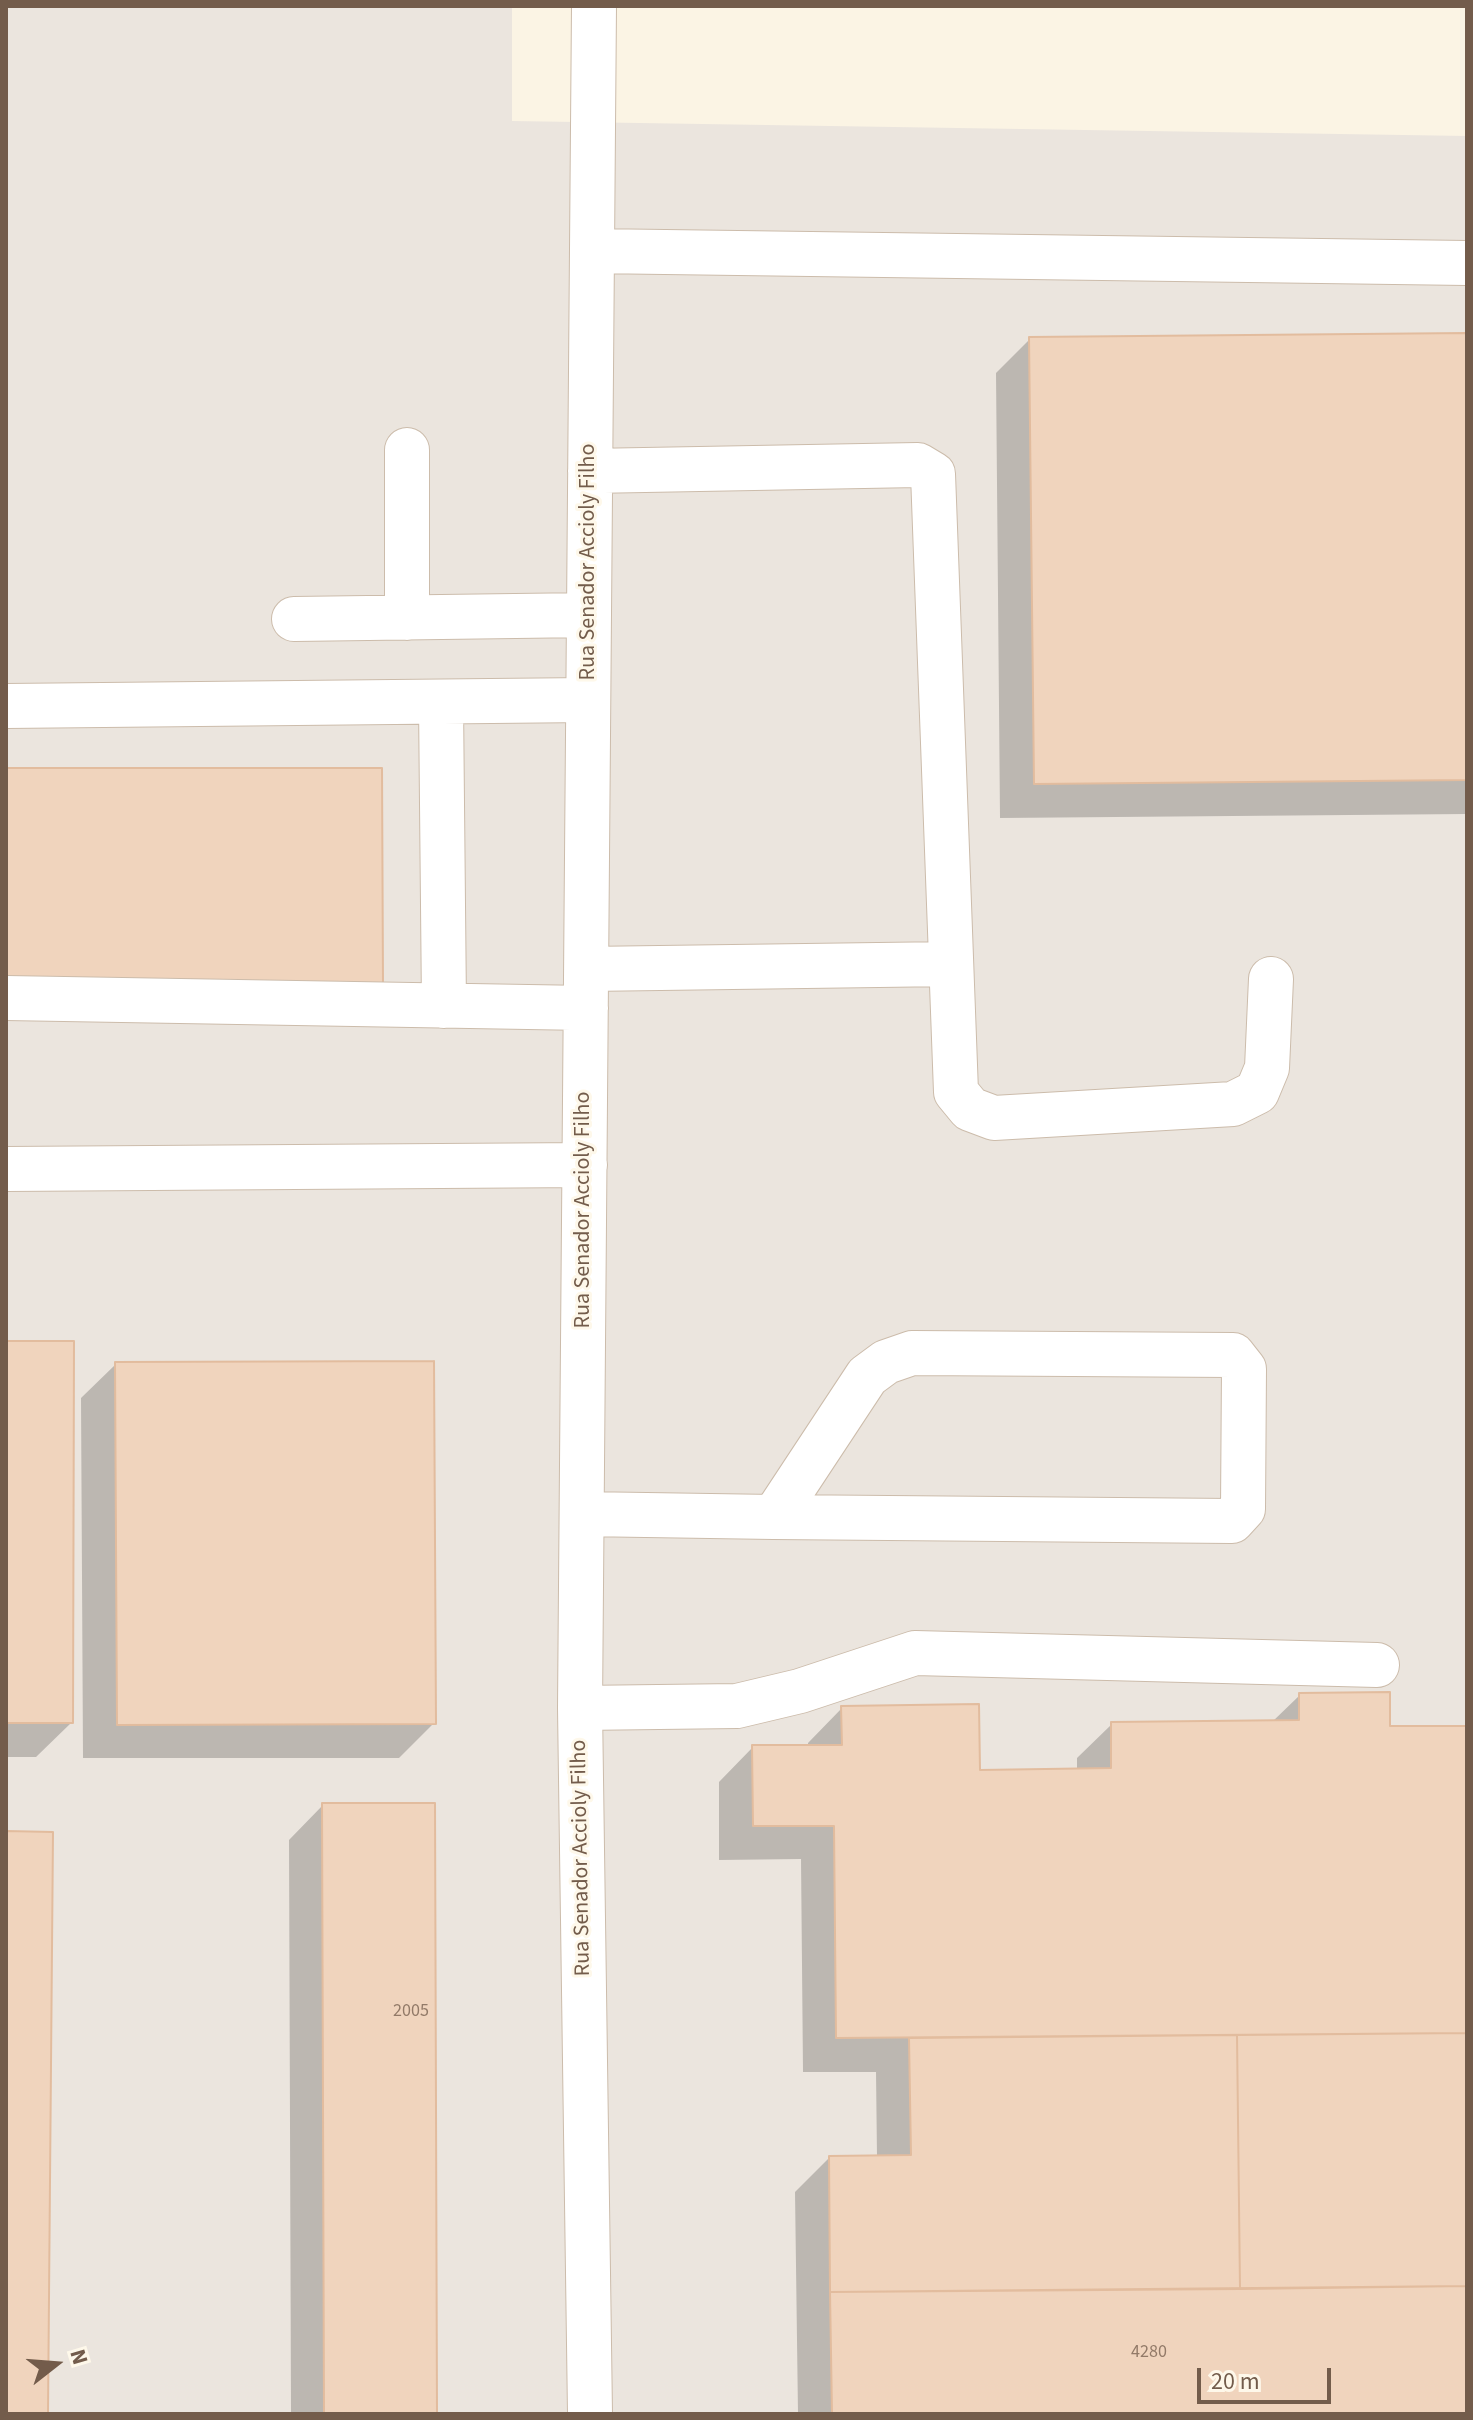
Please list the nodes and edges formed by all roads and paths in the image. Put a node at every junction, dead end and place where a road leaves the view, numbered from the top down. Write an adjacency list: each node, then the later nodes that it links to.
1 (594, 6): 2 (street, Rua Senador Accioly Filho)
2 (592, 251): 3 (street); 5 (street, Rua Senador Accioly Filho)
3 (1467, 263)
4 (407, 450): 7 (street)
5 (590, 471): 6 (street, Rua Senador Accioly Filho); 12 (street)
6 (589, 615): 7 (street); 9 (street, Rua Senador Accioly Filho)
7 (407, 618): 8 (street)
8 (294, 619)
9 (588, 700): 10 (street); 14 (street, Rua Senador Accioly Filho)
10 (441, 702): 11 (street); 16 (street)
11 (6, 706)
12 (951, 964): 13 (street); 14 (street)
13 (1271, 979)
14 (586, 989): 16 (street); 17 (street, Rua Senador Accioly Filho)
15 (6, 998): 16 (street)
16 (444, 1006)
17 (585, 1165): 18 (street); 19 (street, Rua Senador Accioly Filho)
18 (6, 1169)
19 (582, 1514): 20 (street); 22 (street, Rua Senador Accioly Filho)
20 (774, 1517): 20 (street)
21 (1377, 1665): 22 (street)
22 (580, 1708): 23 (street, Rua Senador Accioly Filho)
23 (590, 2414)

